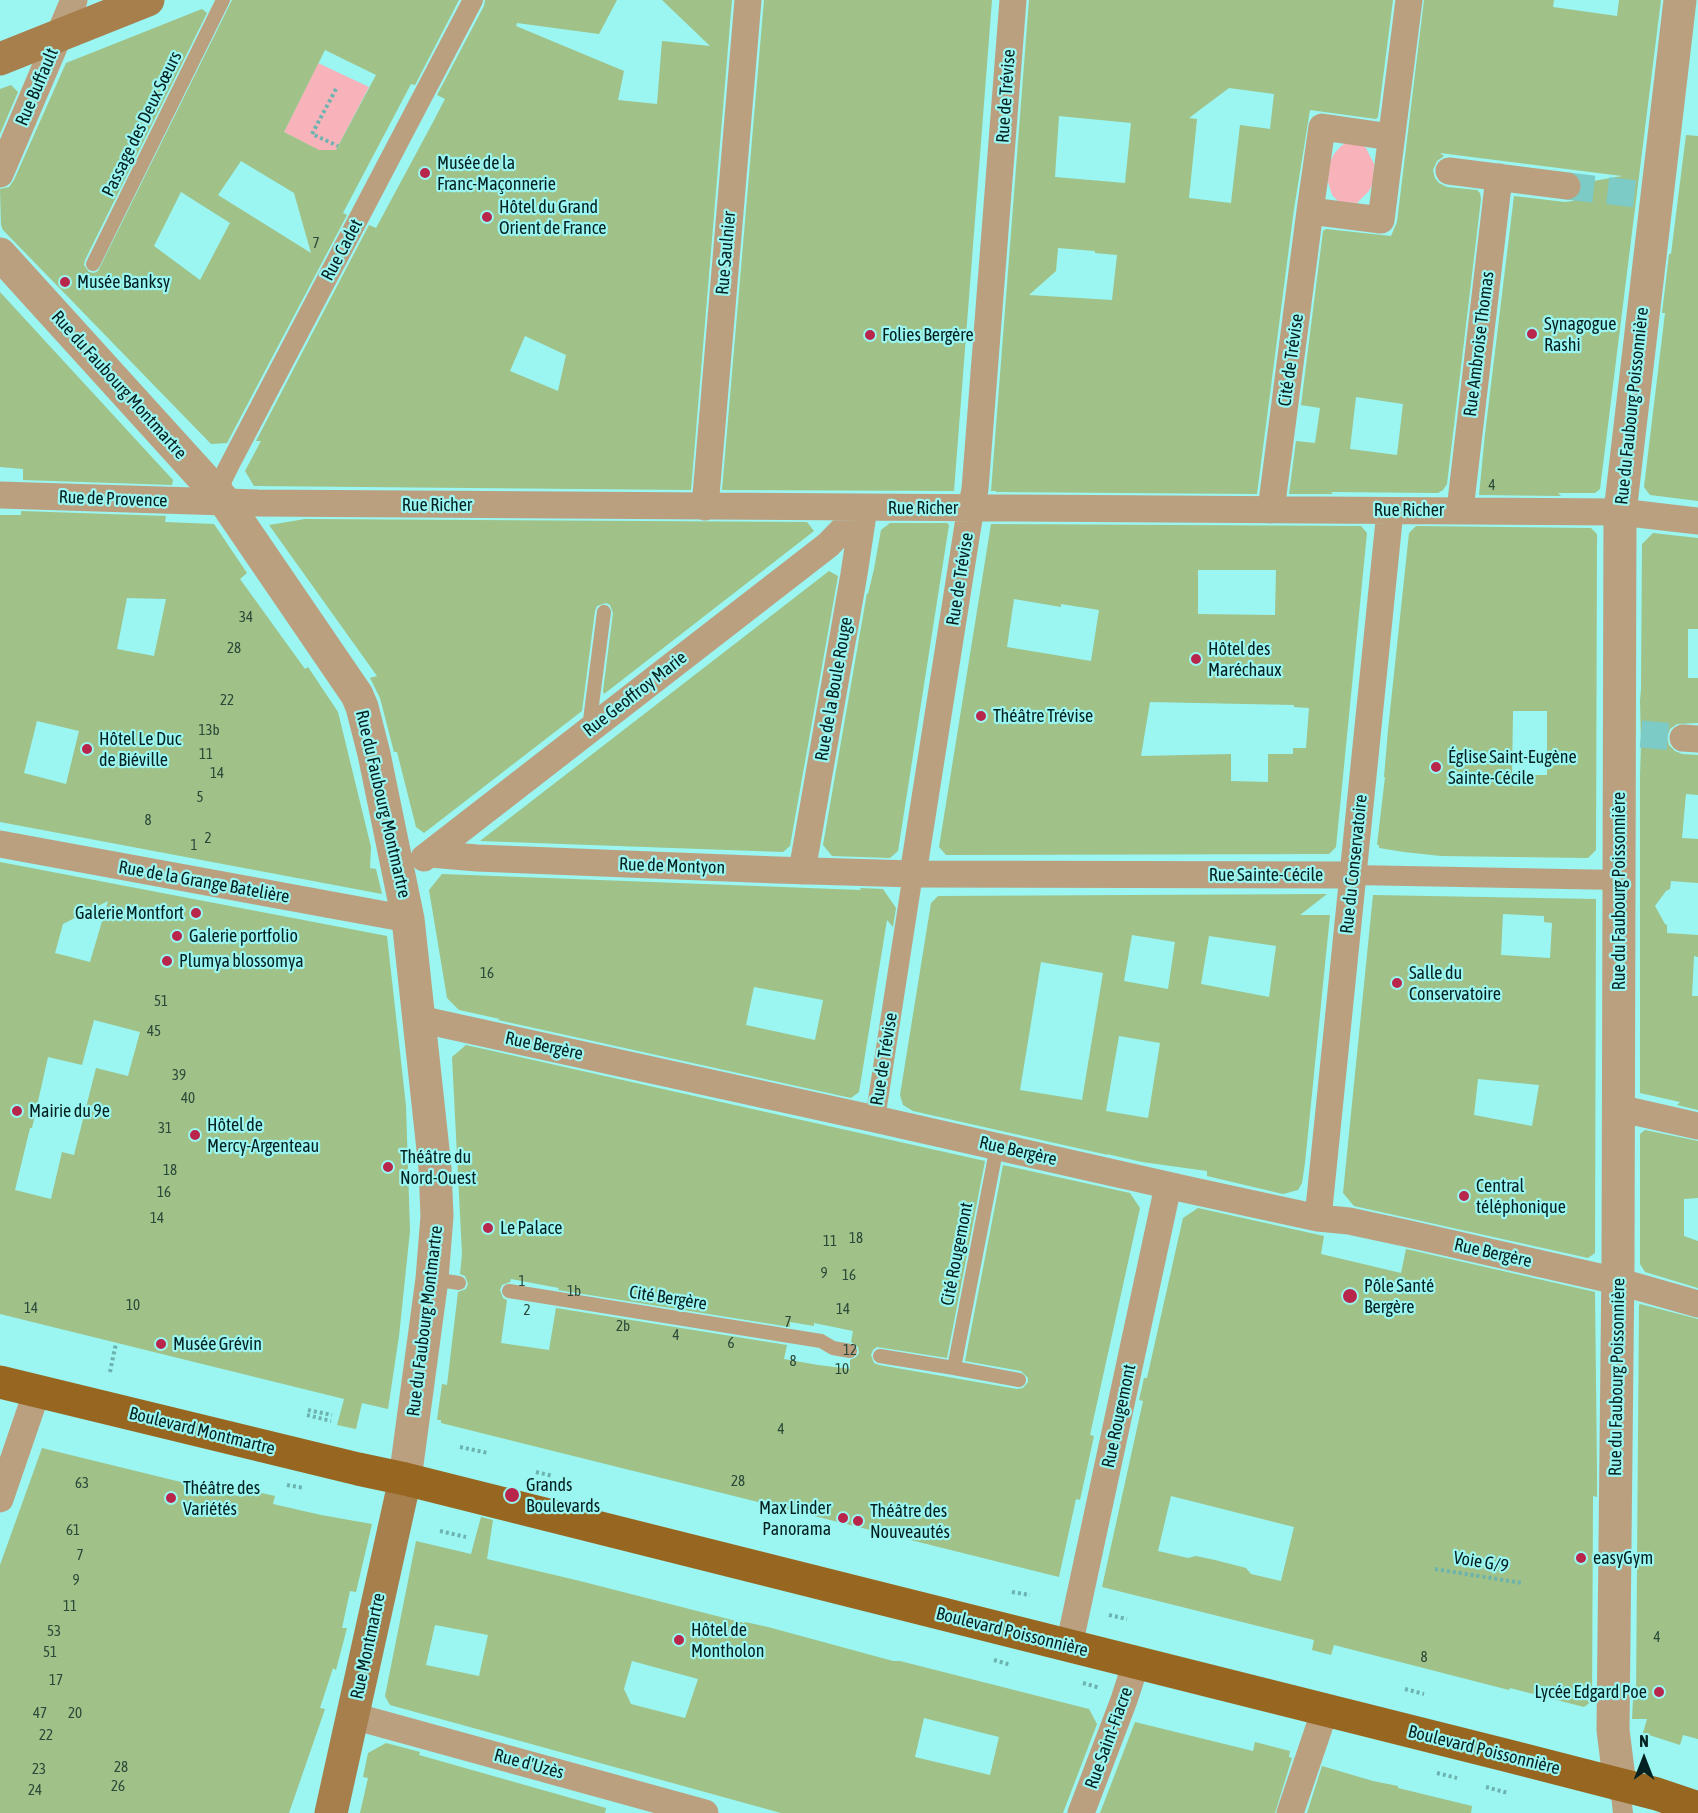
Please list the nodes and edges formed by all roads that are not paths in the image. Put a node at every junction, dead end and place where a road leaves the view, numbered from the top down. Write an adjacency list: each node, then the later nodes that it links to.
1 (74, 0): 9 (street, Rue Buffault)
2 (148, 0): 9 (main road)
3 (223, 0): 18 (lane, Passage des Deux Sœurs)
4 (473, 0): 20 (street, Rue Cadet)
5 (748, 0): 21 (street, Rue Saulnier)
6 (1013, 0): 23 (street, Rue de Trévise)
7 (1409, 0): 11 (street)
8 (1680, 0): 27 (street, Rue du Faubourg Poissonnière)
9 (58, 36): 10 (main road); 13 (street, Rue Buffault)
10 (0, 59)
11 (1391, 137): 16 (street, Cité de Trévise); 16 (street)
12 (1449, 171): 14 (street)
13 (0, 174)
14 (1499, 177): 15 (street); 25 (street, Rue Ambroise Thomas)
15 (1567, 186)
16 (1310, 211): 24 (street, Cité de Trévise)
17 (0, 254): 20 (street, Rue du Faubourg Montmartre)
18 (93, 264)
19 (0, 495): 20 (street, Rue de Provence)
20 (226, 502): 21 (street, Rue Richer); 34 (street, Rue du Faubourg Montmartre)
21 (705, 507): 22 (street, Rue Richer)
22 (864, 507): 23 (street, Rue Richer); 30 (street, Rue Geoffroy Marie); 33 (street, Rue de la Boule Rouge)
23 (972, 508): 24 (street, Rue Richer); 35 (street, Rue de Trévise)
24 (1271, 510): 26 (street, Rue Richer)
25 (1460, 510): 26 (street, Rue Richer); 27 (street, Rue Richer)
26 (1390, 511): 36 (street, Rue du Conservatoire)
27 (1620, 512): 28 (street, Rue Richer); 37 (street, Rue du Faubourg Poissonnière)
28 (1698, 521)
29 (604, 612): 30 (lane)
30 (589, 730): 32 (street, Rue Geoffroy Marie)
31 (0, 844): 38 (street, Rue de la Grange Batelière)
32 (430, 854): 33 (street, Rue de Montyon); 34 (street, Rue Geoffroy Marie)
33 (802, 871): 35 (street, Rue de Montyon)
34 (400, 872): 38 (street, Rue du Faubourg Montmartre)
35 (914, 874): 36 (street, Rue Sainte-Cécile); 41 (street, Rue de Trévise)
36 (1353, 875): 37 (street, Rue Sainte-Cécile); 45 (street, Rue du Conservatoire)
37 (1619, 880): 40 (street, Rue du Faubourg Poissonnière)
38 (408, 919): 39 (street, Rue du Faubourg Montmartre)
39 (419, 1019): 41 (street, Rue Bergère); 55 (street, Rue du Faubourg Montmartre)
40 (1618, 1108): 42 (street); 46 (street, Rue du Faubourg Poissonnière)
41 (875, 1119): 43 (street, Rue Bergère)
42 (1698, 1126)
43 (997, 1146): 44 (street, Rue Bergère); 51 (lane, Cité Rougemont)
44 (1168, 1186): 45 (street, Rue Bergère); 57 (street, Rue Rougemont)
45 (1318, 1218): 46 (street, Rue Bergère)
46 (1617, 1281): 48 (street, Rue Bergère); 61 (street, Rue du Faubourg Poissonnière)
47 (509, 1291): 49 (lane, Cité Bergère)
48 (1698, 1304)
49 (850, 1351)
50 (880, 1356): 51 (lane)
51 (954, 1368): 52 (lane)
52 (1019, 1380)
53 (0, 1382): 54 (main road, Boulevard Montmartre)
54 (37, 1391): 55 (main road, Boulevard Montmartre); 56 (street)
55 (405, 1479): 57 (main road, Boulevard Poissonnière); 60 (main road, Rue Montmartre)
56 (0, 1499)
57 (1069, 1646): 58 (main road, Boulevard Poissonnière)
58 (1136, 1663): 59 (main road, Boulevard Poissonnière); 65 (street, Rue Saint-Fiacre)
59 (1325, 1710): 61 (main road, Boulevard Poissonnière); 66 (street)
60 (353, 1716): 63 (main road, Rue Montmartre); 64 (street, Rue d'Uzès)
61 (1622, 1799): 62 (main road, Boulevard Poissonnière)
62 (1698, 1808)
63 (331, 1813)
64 (705, 1813)
65 (1081, 1813)
66 (1290, 1813)

